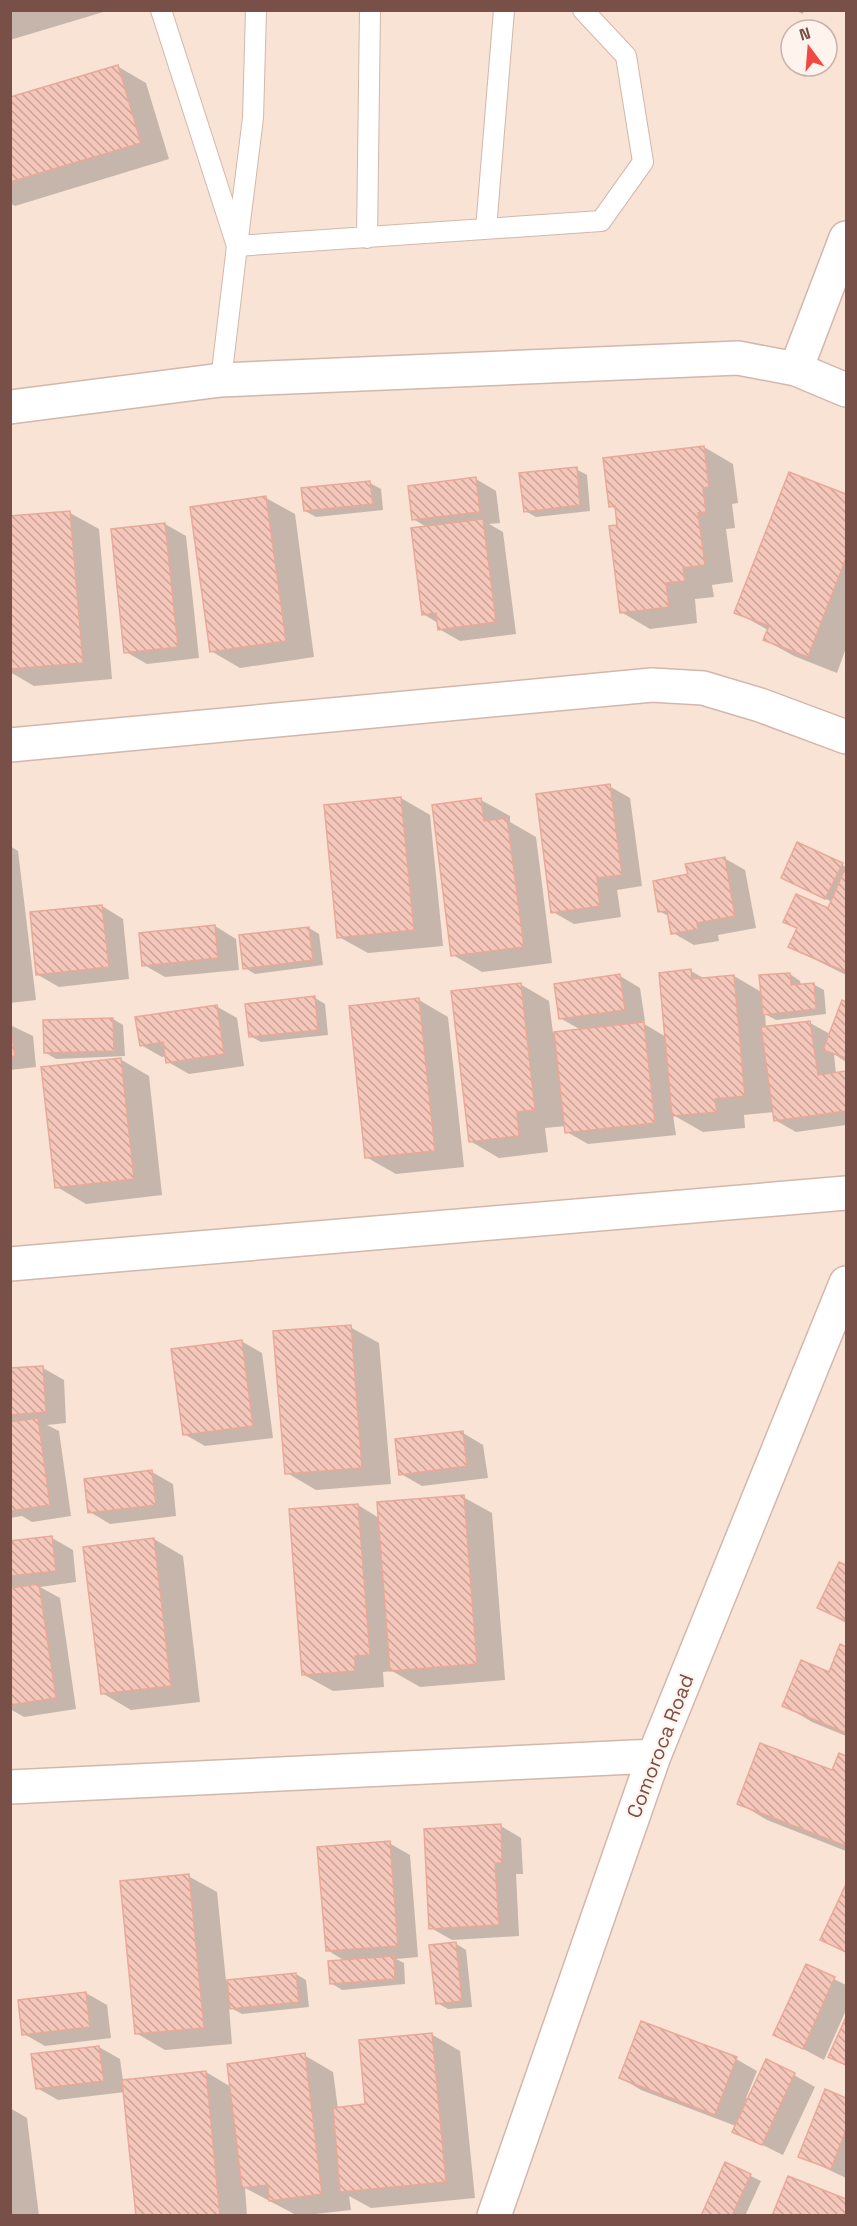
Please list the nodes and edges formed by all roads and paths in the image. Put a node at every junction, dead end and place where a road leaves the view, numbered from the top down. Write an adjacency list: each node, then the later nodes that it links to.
1 (161, 10): 9 (lane)
2 (256, 10): 9 (lane)
3 (370, 10): 7 (lane)
4 (504, 10): 6 (lane)
5 (584, 10): 6 (lane)
6 (486, 229): 7 (lane)
7 (367, 238): 9 (lane)
8 (846, 238): 10 (street)
9 (237, 246): 11 (lane)
10 (796, 369): 11 (street); 12 (street)
11 (221, 380): 13 (street)
12 (846, 390)
13 (10, 407)
14 (846, 737): 15 (street)
15 (10, 745)
16 (846, 1193): 17 (street)
17 (10, 1264)
18 (846, 1283): 19 (street, Comoroca Road)
19 (654, 1756): 20 (street); 21 (street, Comoroca Road)
20 (10, 1787)
21 (494, 2216)

